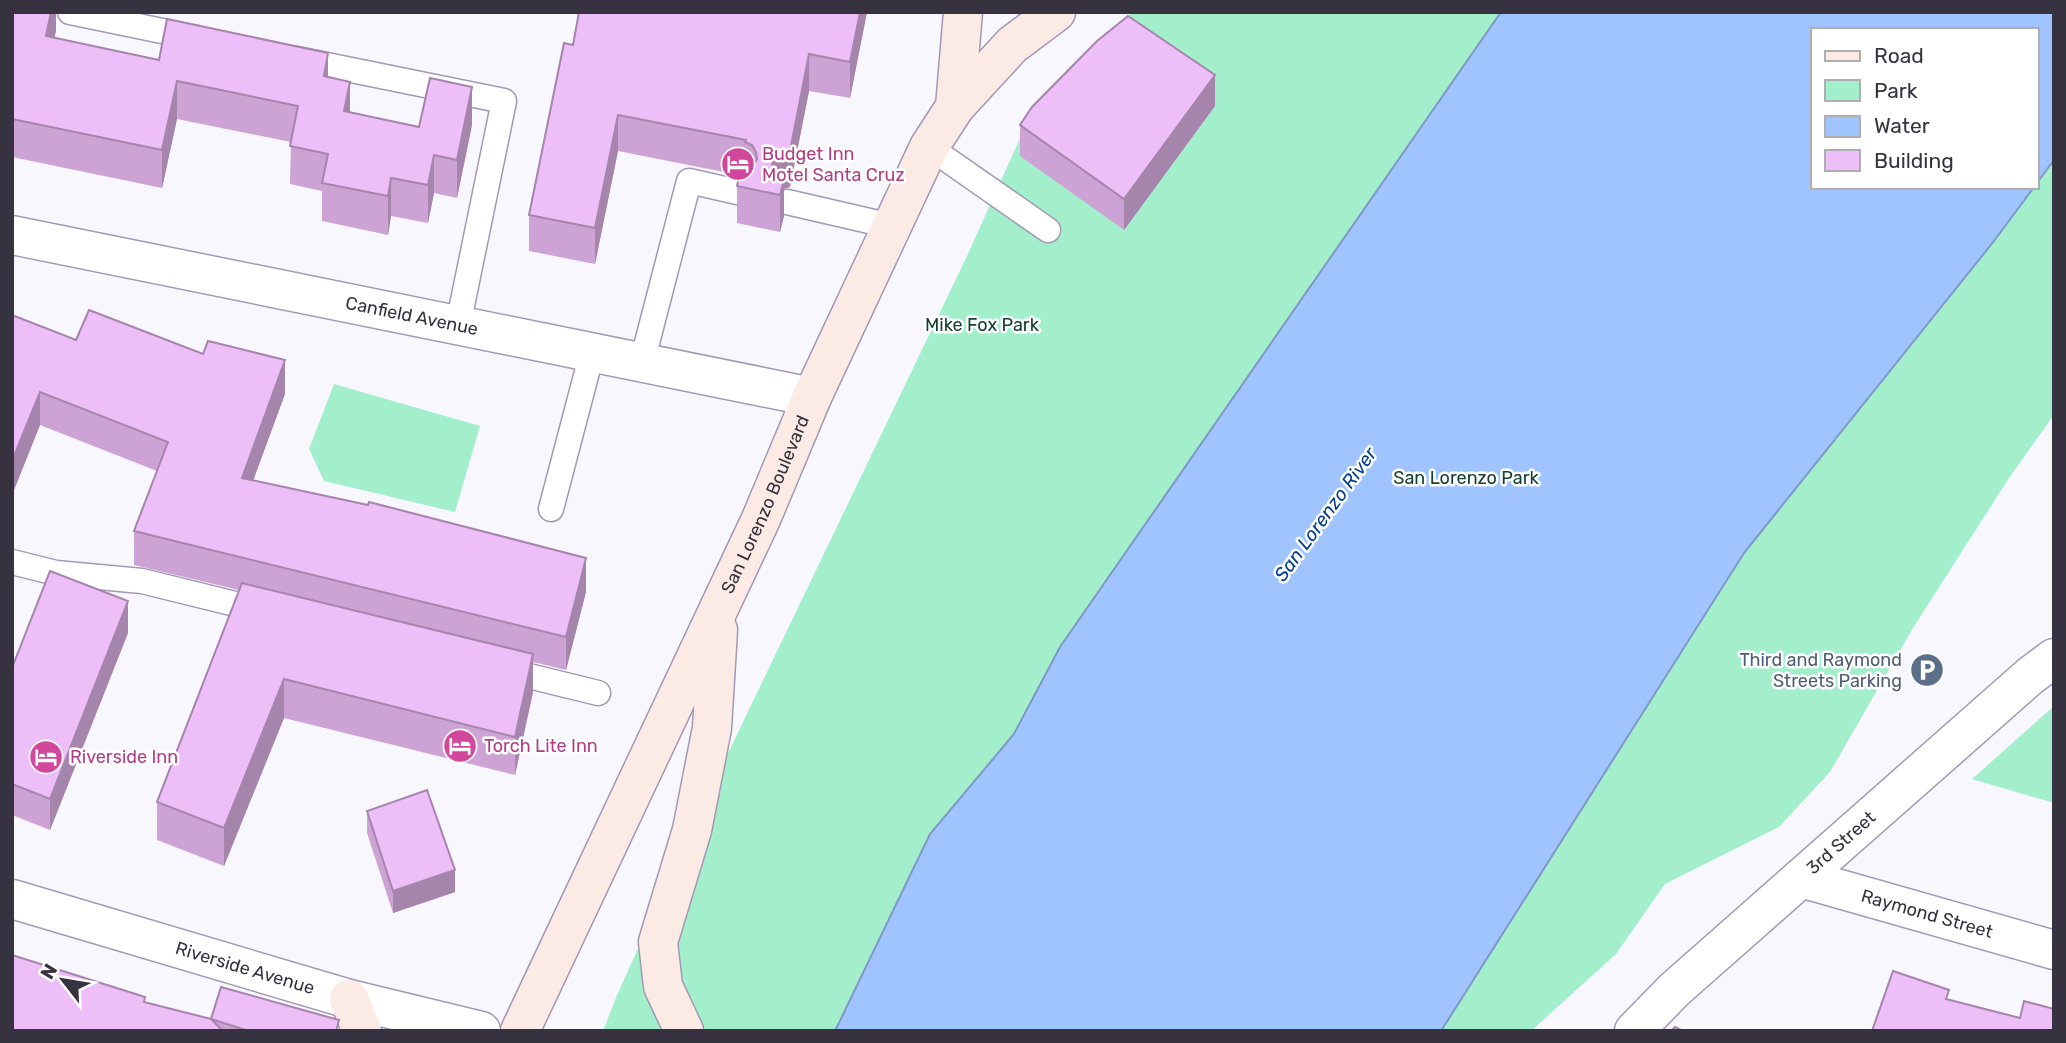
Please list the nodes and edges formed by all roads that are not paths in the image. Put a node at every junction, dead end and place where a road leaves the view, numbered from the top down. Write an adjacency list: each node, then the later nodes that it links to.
1 (70, 12): 4 (lane)
2 (963, 12): 6 (main road)
3 (1056, 12): 6 (main road, San Lorenzo Boulevard)
4 (219, 43)
5 (274, 54): 13 (lane)
6 (955, 107): 7 (main road, San Lorenzo Boulevard)
7 (929, 147): 10 (main road, San Lorenzo Boulevard); 11 (lane)
8 (742, 193): 15 (lane)
9 (787, 202): 10 (lane)
10 (891, 226): 16 (main road, San Lorenzo Boulevard)
11 (1048, 230)
12 (12, 235): 13 (street, Canfield Avenue)
13 (458, 325): 14 (street, Canfield Avenue)
14 (592, 353): 15 (street, Canfield Avenue); 17 (lane)
15 (642, 362): 16 (street, Canfield Avenue)
16 (812, 397): 19 (main road, San Lorenzo Boulevard)
17 (551, 509)
18 (12, 562): 20 (lane)
19 (719, 611): 29 (main road, San Lorenzo Boulevard); 30 (main road)
20 (288, 617)
21 (2054, 659): 24 (street, 3rd Street)
22 (475, 663): 23 (lane)
23 (598, 693)
24 (1801, 878): 26 (street, Raymond Street); 31 (street, 3rd Street)
25 (12, 899): 27 (street, Riverside Avenue)
26 (2054, 950)
27 (356, 1015): 28 (street, Riverside Avenue)
28 (481, 1031)
29 (520, 1031)
30 (684, 1031)
31 (1634, 1031)

